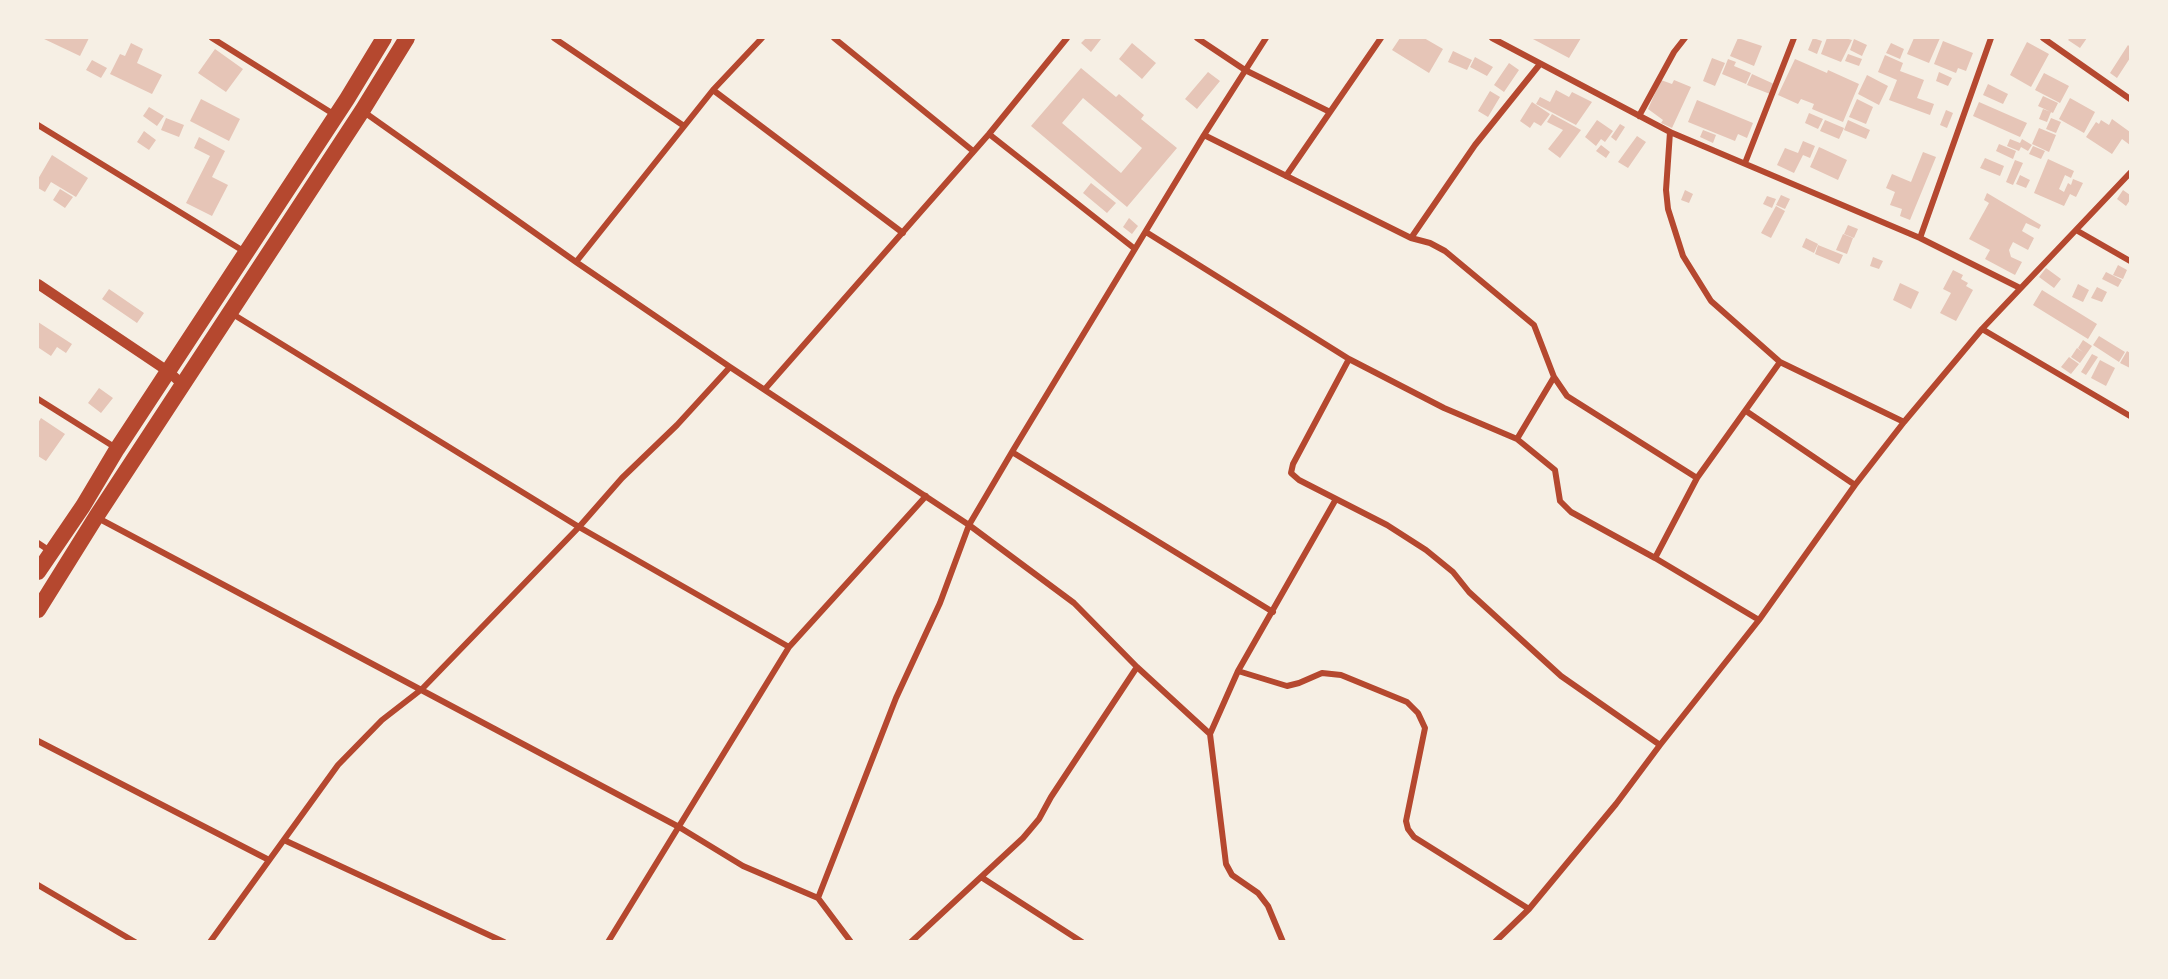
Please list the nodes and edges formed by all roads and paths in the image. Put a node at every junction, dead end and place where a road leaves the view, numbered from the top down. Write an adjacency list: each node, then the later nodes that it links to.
1 (212, 38): 22 (street)
2 (384, 38): 22 (highway)
3 (407, 38): 20 (highway)
4 (554, 38): 25 (street)
5 (762, 38): 18 (street)
6 (834, 38): 29 (street)
7 (1067, 38): 27 (street)
8 (1197, 38): 17 (street)
9 (1266, 38): 17 (street)
10 (1381, 38): 21 (street)
11 (1492, 38): 16 (street)
12 (1684, 38): 23 (street)
13 (1794, 38): 30 (street)
14 (1991, 38): 37 (street)
15 (2043, 38): 19 (street)
16 (1540, 64): 23 (street); 36 (street)
17 (1245, 70): 21 (street); 28 (street)
18 (713, 90): 25 (street); 34 (street)
19 (2130, 99)
20 (362, 111): 41 (street); 44 (highway)
21 (1330, 112): 32 (street)
22 (335, 115): 39 (highway)
23 (1639, 116): 26 (street)
24 (38, 125): 39 (street)
25 (684, 126): 41 (street)
26 (1670, 132): 30 (street); 47 (street)
27 (988, 134): 29 (street); 38 (street)
28 (1204, 135): 32 (street); 35 (street)
29 (973, 152): 34 (street)
30 (1745, 163): 37 (street)
31 (2130, 173): 33 (street)
32 (1286, 176): 36 (street)
33 (2076, 230): 40 (street); 43 (street)
34 (903, 232): 52 (street)
35 (1146, 232): 38 (street); 46 (street)
36 (1411, 238): 50 (street)
37 (1920, 238): 43 (street)
38 (1135, 249): 59 (street)
39 (246, 253): 49 (highway)
40 (2130, 261)
41 (576, 262): 48 (street)
42 (38, 284): 49 (street)
43 (2020, 288): 45 (street)
44 (230, 311): 51 (highway); 66 (street)
45 (1982, 329): 55 (street); 56 (street)
46 (1349, 359): 57 (street); 63 (street)
47 (1780, 362): 54 (street); 56 (street)
48 (730, 367): 52 (street); 66 (street)
49 (169, 372): 51 (street); 58 (highway)
50 (1554, 377): 57 (street); 60 (street)
51 (182, 384): 64 (highway)
52 (765, 389): 62 (street)
53 (38, 399): 58 (street)
54 (1746, 411): 60 (street); 61 (street)
55 (2130, 416)
56 (1904, 422): 61 (street)
57 (1517, 439): 68 (street)
58 (117, 449): 67 (highway)
59 (1011, 452): 65 (street); 71 (street)
60 (1697, 478): 68 (street)
61 (1855, 484): 72 (street)
62 (926, 496): 65 (street); 73 (street)
63 (1336, 499): 71 (street); 79 (street)
64 (96, 517): 70 (highway); 76 (street)
65 (969, 525): 74 (street); 85 (street)
66 (579, 527): 73 (street); 76 (street)
67 (44, 547): 69 (highway)
68 (1655, 558): 72 (street)
69 (38, 572)
70 (38, 610)
71 (1273, 612): 75 (street)
72 (1759, 620): 79 (street)
73 (789, 647): 80 (street)
74 (1137, 667): 77 (street); 83 (street)
75 (1238, 671): 77 (street); 86 (street)
76 (422, 689): 80 (street); 81 (street)
77 (1210, 734): 94 (street)
78 (38, 741): 82 (street)
79 (1659, 745): 86 (street)
80 (679, 827): 85 (street); 90 (street)
81 (284, 840): 82 (street); 89 (street)
82 (269, 860): 88 (street)
83 (981, 877): 92 (street); 93 (street)
84 (38, 885): 87 (street)
85 (818, 898): 91 (street)
86 (1529, 909): 95 (street)
87 (135, 942)
88 (210, 942)
89 (504, 942)
90 (608, 942)
91 (851, 942)
92 (911, 942)
93 (1082, 942)
94 (1283, 942)
95 (1495, 942)

